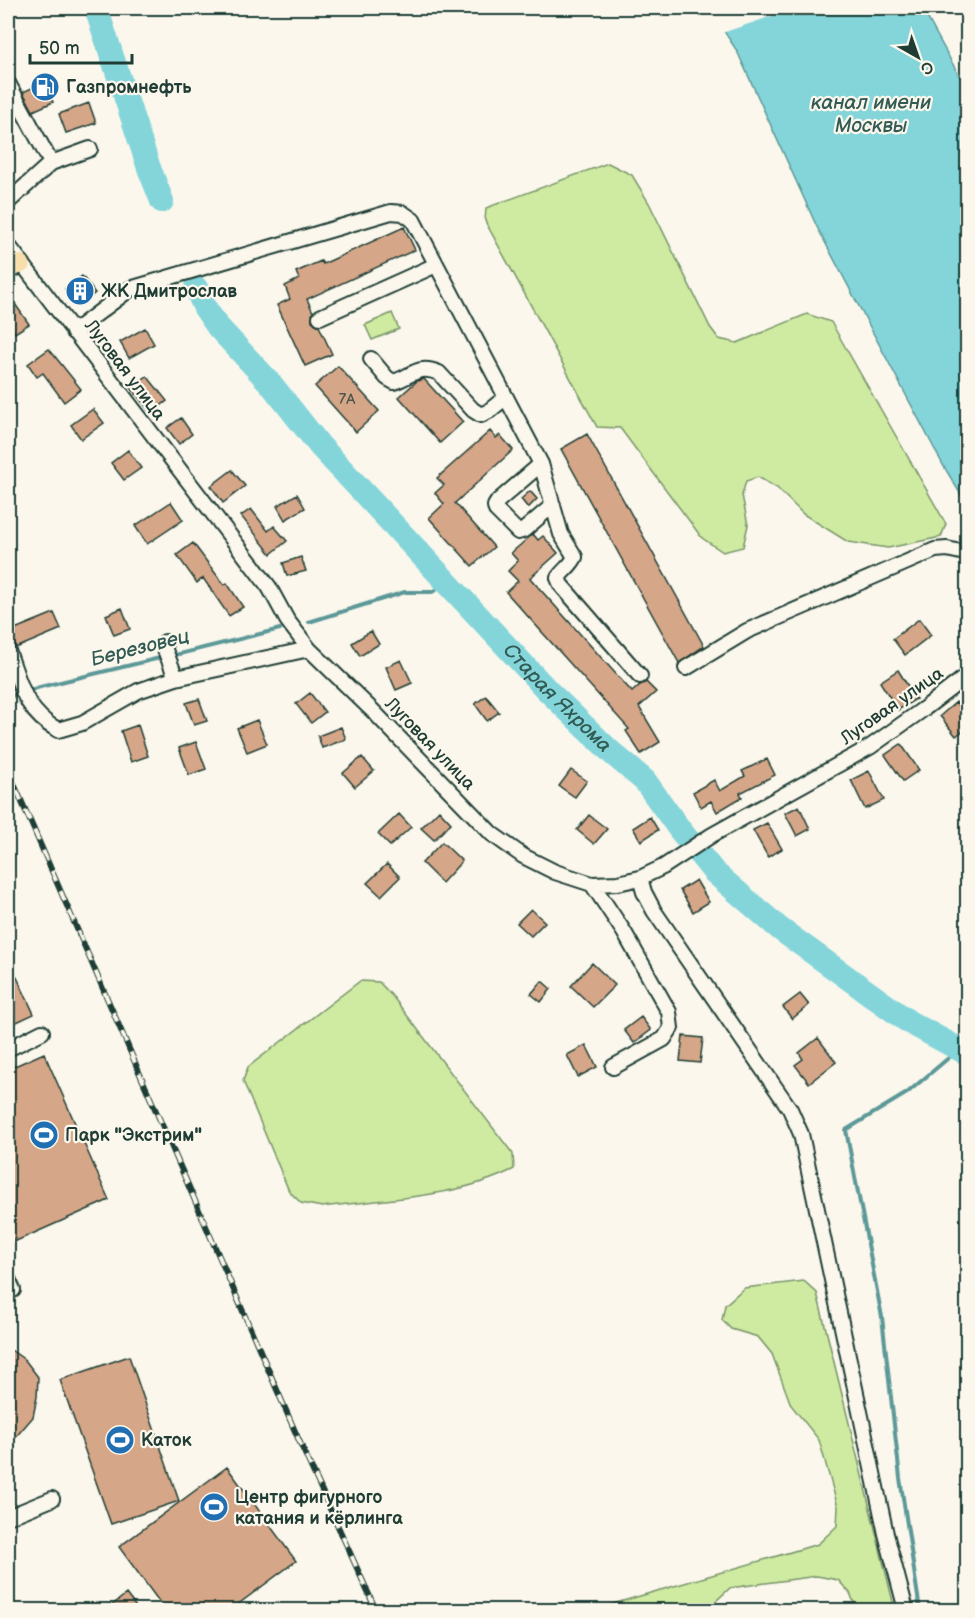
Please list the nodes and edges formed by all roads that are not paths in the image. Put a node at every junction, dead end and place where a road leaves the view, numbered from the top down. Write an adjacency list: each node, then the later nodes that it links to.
1 (8, 83): 3 (street)
2 (90, 148): 3 (street)
3 (51, 163): 4 (street)
4 (8, 202)
5 (8, 245): 7 (street, Луговая улица)
6 (436, 265): 8 (street); 9 (street); 11 (street)
7 (14, 266): 9 (street, Луговая улица)
8 (320, 316)
9 (73, 332): 15 (street, Луговая улица)
10 (372, 359): 11 (street)
11 (506, 397): 12 (street)
12 (541, 464): 13 (street); 13 (street)
13 (553, 505): 20 (street)
14 (968, 557): 18 (street)
15 (309, 649): 21 (street); 23 (street, Луговая улица)
16 (8, 651): 21 (street)
17 (167, 651): 21 (street)
18 (686, 668)
19 (968, 675): 22 (street, Луговая улица)
20 (640, 676)
21 (176, 678)
22 (640, 878): 23 (street, Луговая улица); 31 (street)
23 (592, 884): 26 (street)
24 (42, 1032): 25 (street)
25 (8, 1049)
26 (613, 1068)
27 (8, 1279): 28 (street)
28 (8, 1292)
29 (52, 1499): 30 (street)
30 (8, 1517)
31 (906, 1611)

